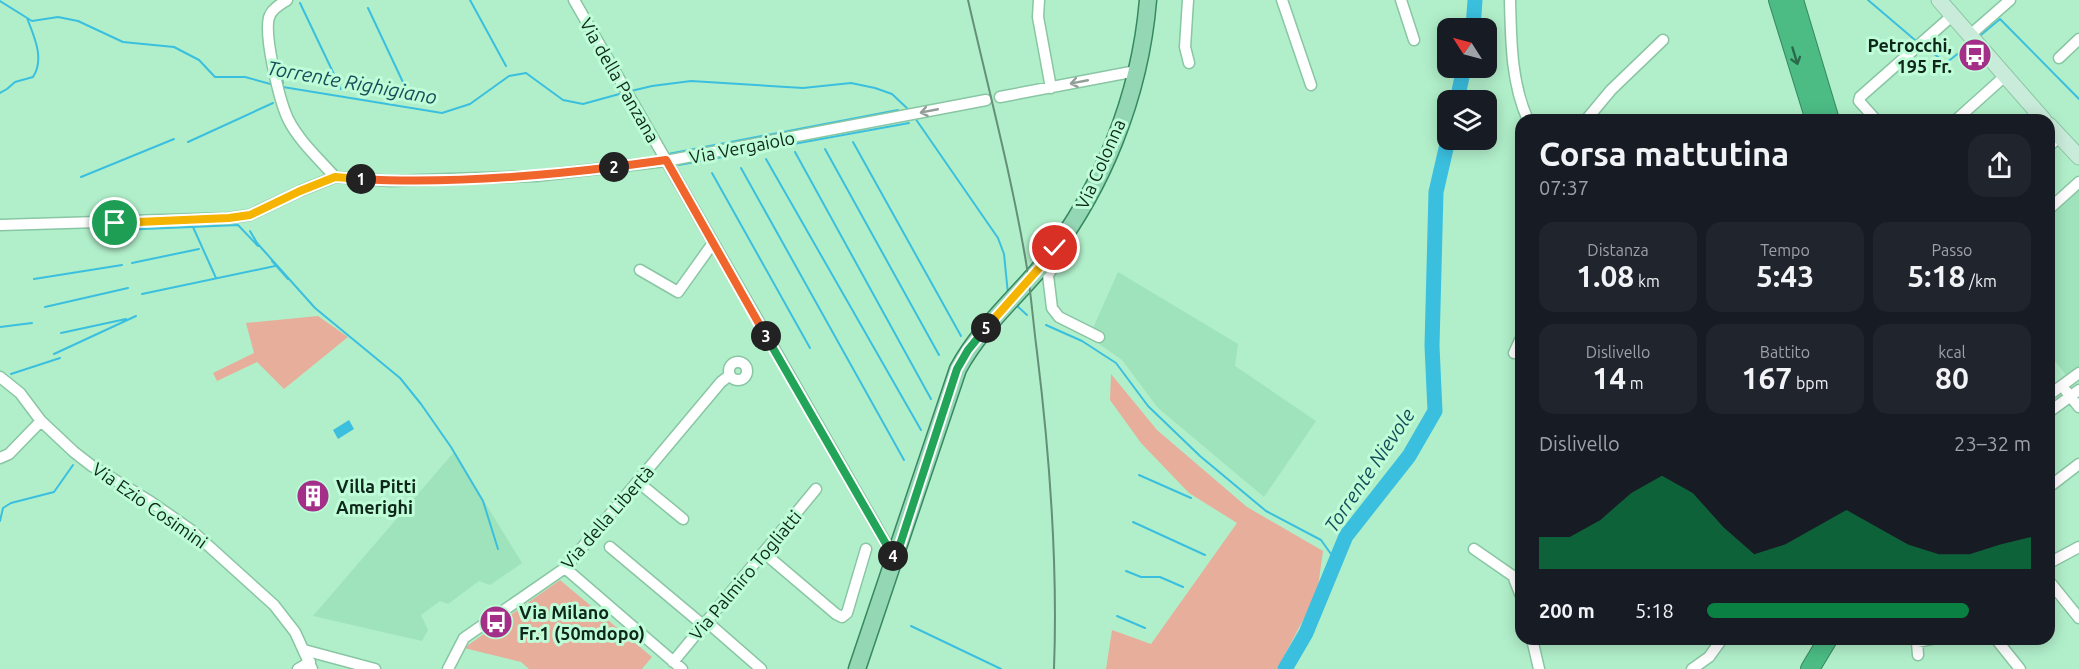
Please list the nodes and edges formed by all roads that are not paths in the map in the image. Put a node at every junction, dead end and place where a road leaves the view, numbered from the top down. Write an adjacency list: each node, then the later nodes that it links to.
1 (287, 0): 36 (street)
2 (574, 0): 35 (street, Via della Panzana)
3 (1039, 0): 23 (street)
4 (1148, 0): 20 (main road, Via Colonna)
5 (1188, 0): 19 (street)
6 (1282, 0): 22 (street)
7 (1401, 0): 16 (street)
8 (1510, 0): 26 (street)
9 (1778, 0): 28 (highway, one-way to 28)
10 (1794, 0): 29 (highway)
11 (1939, 0): 13 (main road)
12 (2010, 0): 14 (street)
13 (1953, 15): 14 (main road); 30 (street)
14 (1970, 35): 21 (main road)
15 (2079, 39): 18 (street)
16 (1414, 40)
17 (1663, 40): 27 (street)
18 (2059, 57)
19 (1189, 63)
20 (1136, 71): 23 (street, one-way to 23); 42 (main road, Via Colonna)
21 (2006, 76): 31 (street); 32 (main road)
22 (1311, 85)
23 (1051, 88): 24 (street)
24 (999, 97)
25 (986, 100): 35 (street, Via Vergaiolo, one-way to 35)
26 (1526, 114)
27 (1591, 114)
28 (1813, 114)
29 (1828, 114)
30 (1871, 114)
31 (1963, 114)
32 (2039, 114)
33 (2055, 138): 34 (main road)
34 (2077, 153)
35 (666, 160): 36 (street, Via Vergaiolo); 40 (street, Via della Panzana)
36 (335, 177): 39 (street, Via Vergaiolo)
37 (2079, 182): 38 (street)
38 (2055, 204)
39 (0, 225)
40 (713, 243): 41 (street); 64 (street, Via della Panzana)
41 (639, 270)
42 (1044, 271): 43 (street); 64 (main road, Via Colonna)
43 (1099, 337)
44 (2079, 373): 47 (street)
45 (730, 375): 55 (street, Via della Libertà)
46 (0, 376): 52 (street, Via Ezio Cosimini)
47 (2062, 386): 48 (street); 49 (street)
48 (2055, 391)
49 (2075, 393): 50 (street); 51 (street)
50 (2079, 407)
51 (2055, 408)
52 (41, 421): 53 (street); 77 (street, Via Ezio Cosimini)
53 (0, 458)
54 (2079, 464): 56 (street)
55 (638, 482): 58 (street); 66 (street, Via della Libertà)
56 (2055, 482)
57 (816, 489): 63 (street, Via Palmiro Togliatti)
58 (683, 519)
59 (610, 547): 70 (street)
60 (2079, 547): 65 (street)
61 (866, 549): 63 (street)
62 (1474, 549): 67 (street)
63 (764, 553): 70 (street, Via Palmiro Togliatti)
64 (895, 560): 85 (main road, Via Colonna)
65 (2055, 560)
66 (565, 568): 80 (street); 83 (street, Via della Libertà)
67 (1515, 581)
68 (2055, 588): 69 (street)
69 (2079, 618)
70 (705, 623): 80 (street, Via Palmiro Togliatti); 84 (street)
71 (1533, 645): 86 (street)
72 (1718, 645): 87 (street)
73 (1810, 645): 88 (highway)
74 (1824, 645): 89 (highway)
75 (1917, 645): 78 (street)
76 (2001, 645): 90 (street)
77 (304, 650): 79 (street, Via Ezio Cosimini); 82 (street)
78 (1918, 655)
79 (311, 665): 81 (street)
80 (677, 665)
81 (298, 669)
82 (375, 669)
83 (448, 669)
84 (761, 669)
85 (858, 669)
86 (1539, 669)
87 (1692, 669)
88 (1796, 669)
89 (1810, 669)
90 (2020, 669)

